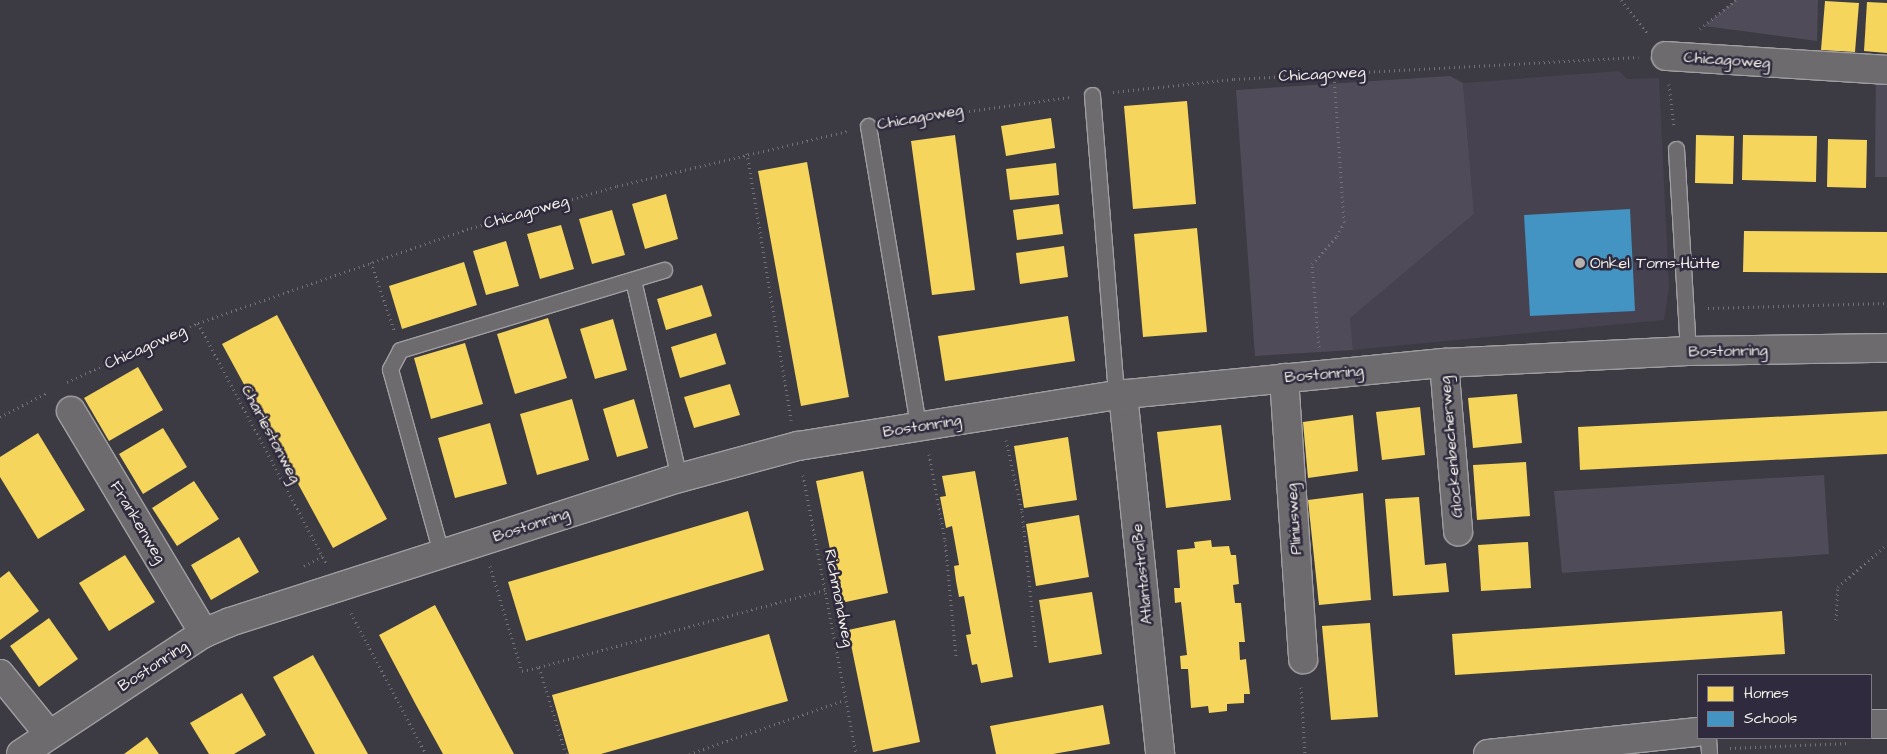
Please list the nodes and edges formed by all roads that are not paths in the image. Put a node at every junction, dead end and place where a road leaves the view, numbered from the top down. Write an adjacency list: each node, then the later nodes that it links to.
1 (1666, 56): 2 (street, Chicagoweg)
2 (1887, 70)
3 (1092, 95): 12 (lane)
4 (868, 126): 14 (lane)
5 (1676, 149): 9 (lane)
6 (664, 270): 7 (lane)
7 (633, 280): 15 (lane); 17 (lane)
8 (1887, 348): 9 (street, Bostonring)
9 (1688, 351): 10 (street, Bostonring)
10 (1444, 363): 11 (street, Bostonring); 16 (street, Glockenbecherweg)
11 (1284, 378): 12 (street, Bostonring); 19 (street, Pliniusweg)
12 (1119, 395): 14 (street, Bostonring); 26 (street, Atlantastraße)
13 (71, 411): 18 (street, Frankenweg)
14 (918, 426): 15 (street, Bostonring)
15 (679, 478): 17 (street, Bostonring)
16 (1458, 531)
17 (441, 554): 18 (street, Bostonring)
18 (204, 633): 23 (street, Bostonring)
19 (1303, 659)
20 (0, 674): 23 (street)
21 (1872, 724): 22 (street)
22 (1887, 724)
23 (48, 733): 25 (street, Bostonring)
24 (1706, 743): 27 (street)
25 (21, 754)
26 (1160, 754)
27 (1488, 754)

